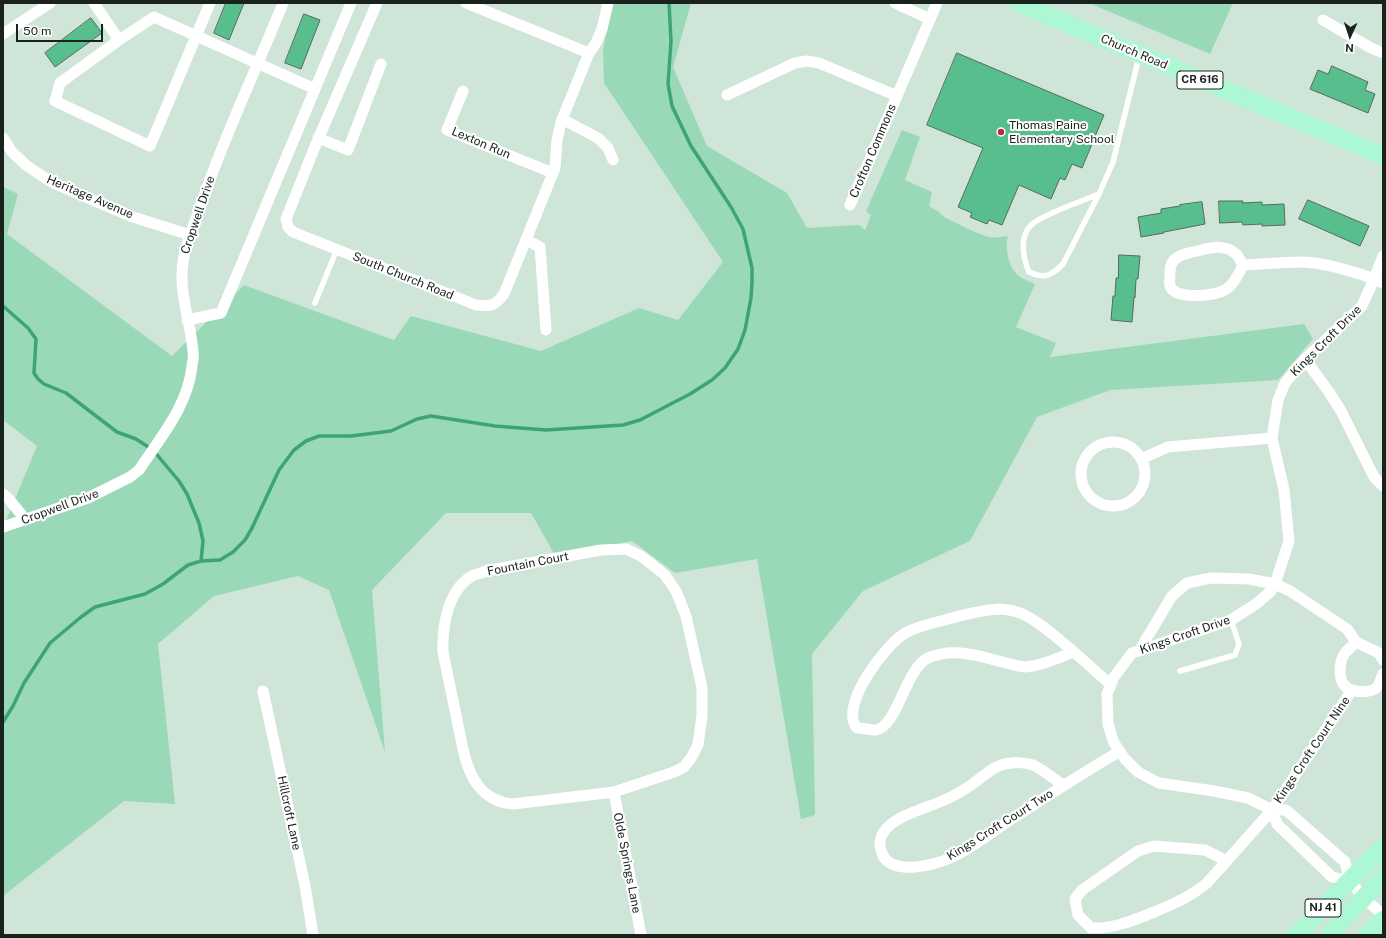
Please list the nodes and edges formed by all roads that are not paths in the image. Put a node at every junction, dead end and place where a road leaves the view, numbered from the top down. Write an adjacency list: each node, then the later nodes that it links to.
1 (50, 3): 14 (street)
2 (94, 3): 16 (street)
3 (210, 3): 15 (street)
4 (283, 3): 20 (street, Cropwell Drive)
5 (351, 3): 22 (street)
6 (377, 3): 28 (street, South Church Road)
7 (466, 3): 17 (street)
8 (608, 3): 17 (street, South Church Road)
9 (895, 3): 12 (street)
10 (937, 3): 12 (street, Crofton Commons)
11 (1018, 3): 19 (main road, Church Road / CR 616)
12 (930, 19): 25 (street, Crofton Commons)
13 (1323, 20): 18 (street)
14 (3, 34)
15 (196, 36): 16 (street); 16 (street); 20 (street)
16 (119, 40)
17 (589, 53): 26 (street, South Church Road)
18 (1383, 53)
19 (1139, 55): 29 (main road, Church Road / CR 616); 32 (lane)
20 (258, 64): 22 (street); 34 (street, Cropwell Drive)
21 (381, 64): 28 (street)
22 (316, 89): 41 (street)
23 (463, 90): 31 (street, Lexton Run)
24 (727, 96): 25 (street, Crofton Commons)
25 (897, 96): 33 (street, Crofton Commons)
26 (562, 119): 30 (street); 31 (street, South Church Road)
27 (3, 138): 34 (street, Heritage Avenue)
28 (318, 138): 36 (street, South Church Road)
29 (1383, 156)
30 (613, 160)
31 (553, 173): 35 (street, South Church Road)
32 (1099, 194): 32 (lane)
33 (850, 205)
34 (190, 235): 41 (street, Cropwell Drive)
35 (526, 240): 36 (street, South Church Road); 42 (street)
36 (337, 249): 40 (lane)
37 (1383, 256): 39 (street, Kings Croft Drive)
38 (1243, 265): 38 (street); 39 (street)
39 (1379, 281): 43 (street, Kings Croft Drive)
40 (315, 303)
41 (187, 320): 48 (street, Cropwell Drive)
42 (546, 330)
43 (1305, 359): 44 (street, Kings Croft Drive); 46 (street)
44 (1272, 438): 45 (street); 50 (street, Kings Croft Drive)
45 (1141, 459): 45 (street)
46 (1383, 486)
47 (3, 494): 48 (street)
48 (25, 520): 49 (street, Cropwell Drive)
49 (3, 527)
50 (1275, 584): 51 (street, Kings Croft Drive); 52 (street); 53 (street)
51 (1231, 620): 53 (street, Kings Croft Drive); 56 (lane)
52 (1356, 642): 55 (street); 59 (street, Kings Croft Court Nine)
53 (1139, 651): 58 (street, Kings Croft Drive)
54 (1074, 652): 54 (street); 58 (street)
55 (1383, 660)
56 (1180, 671)
57 (1383, 674): 59 (street, Kings Croft Court Nine)
58 (1111, 685): 61 (street, Kings Croft Drive)
59 (1352, 690): 64 (street, Kings Croft Court Nine)
60 (263, 691): 72 (street, Hillcroft Lane)
61 (1120, 750): 62 (street, Kings Croft Court Two); 64 (street, Kings Croft Drive)
62 (1063, 785): 62 (street, Kings Croft Court Two)
63 (614, 792): 63 (street, Fountain Court); 73 (street, Olde Springs Lane)
64 (1272, 810): 66 (street, Kings Croft Court Nine); 68 (street); 68 (street, Kings Croft Drive)
65 (1383, 846): 68 (main road, NJ 41)
66 (1227, 861): 66 (street, Kings Croft Court Nine)
67 (1383, 877): 69 (main road, NJ 41)
68 (1350, 881): 69 (street); 74 (main road, NJ 41)
69 (1364, 898): 70 (street); 75 (main road, NJ 41)
70 (1383, 915)
71 (1383, 920): 76 (main road)
72 (313, 935)
73 (641, 935)
74 (1297, 935)
75 (1329, 935)
76 (1367, 935)

